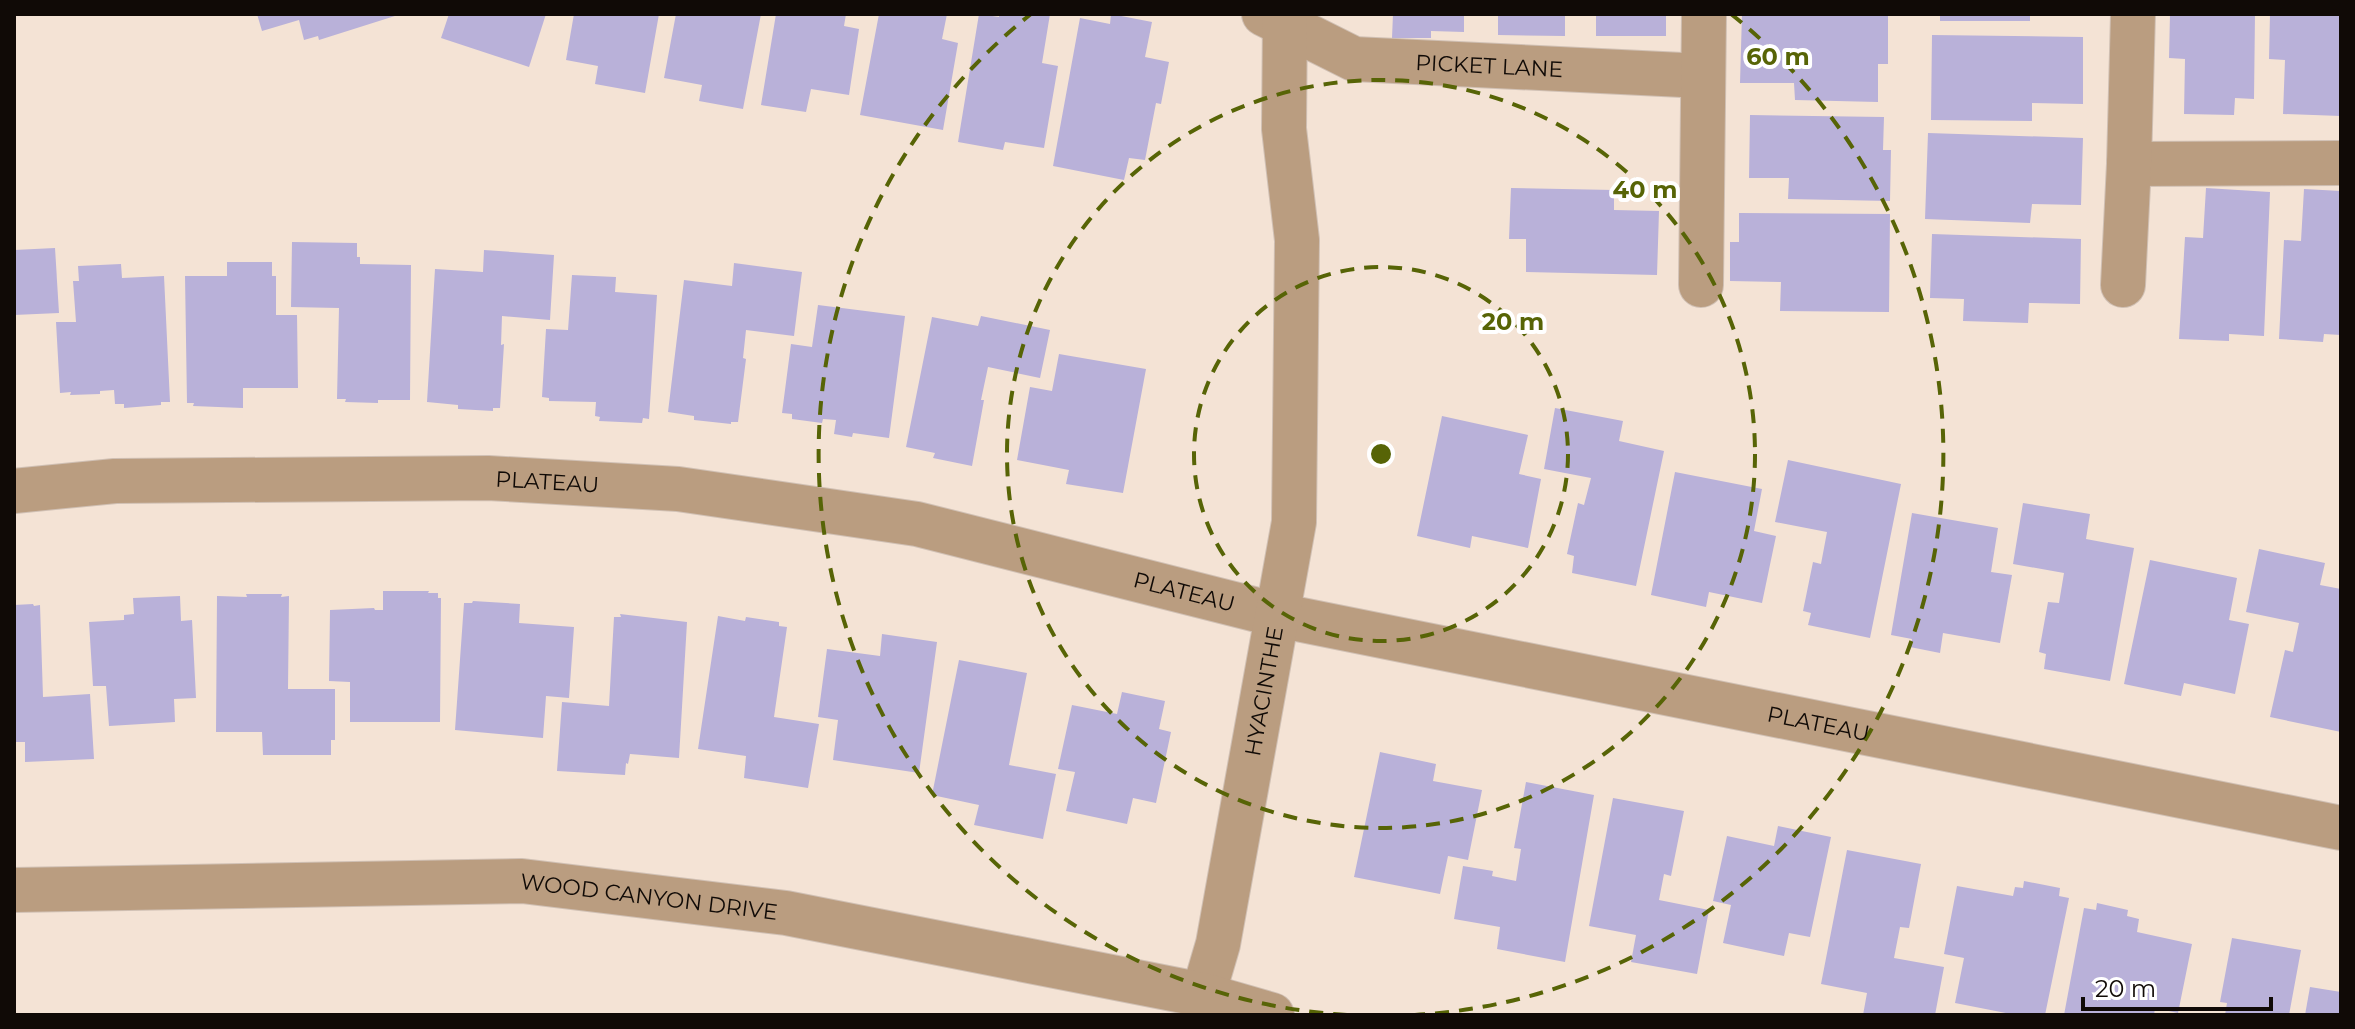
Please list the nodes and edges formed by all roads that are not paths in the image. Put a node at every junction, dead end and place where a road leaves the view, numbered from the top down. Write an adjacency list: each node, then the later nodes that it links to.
1 (1704, 14): 4 (street)
2 (2133, 14): 6 (street)
3 (1278, 17): 4 (street, PICKET LANE); 9 (street, PICKET LANE)
4 (1703, 76): 7 (street)
5 (2341, 163): 6 (street)
6 (2129, 164): 8 (street)
7 (1701, 285)
8 (2123, 285)
9 (1296, 385): 11 (street, HYACINTHE)
10 (14, 491): 11 (street, PLATEAU)
11 (1277, 615): 12 (street, PLATEAU); 14 (street, HYACINTHE)
12 (2341, 828)
13 (14, 890): 14 (street, WOOD CANYON DRIVE)
14 (1203, 995): 15 (street, WOOD CANYON DRIVE)
15 (1272, 1015)

